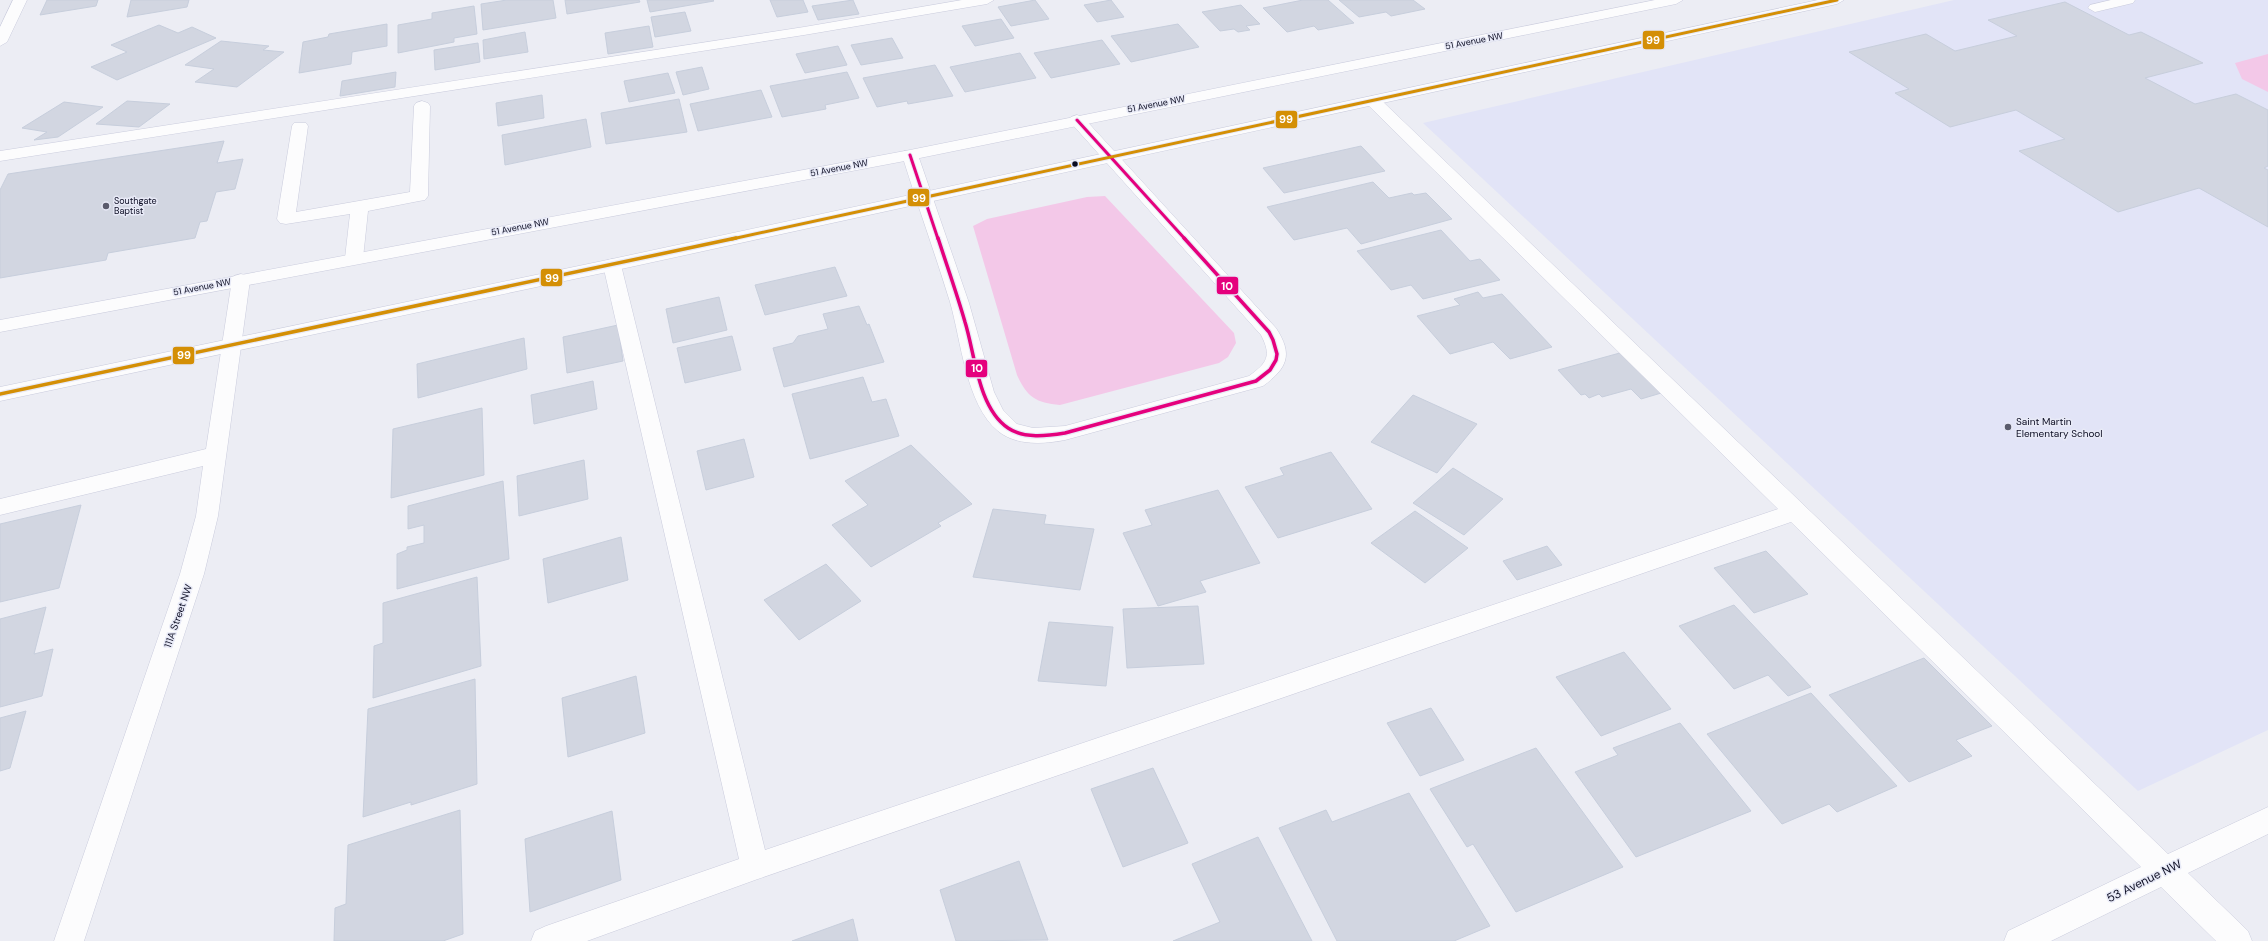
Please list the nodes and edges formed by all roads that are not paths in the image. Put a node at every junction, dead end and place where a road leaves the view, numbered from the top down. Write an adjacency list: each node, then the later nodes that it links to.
1 (20, 0): 7 (main road)
2 (987, 0): 13 (main road)
3 (1676, 0): 10 (main road, 51 Avenue NW)
4 (1837, 0): 8 (main road)
5 (2128, 0): 6 (main road)
6 (2095, 8)
7 (0, 42)
8 (1373, 101): 14 (main road); 27 (main road)
9 (422, 106): 16 (main road)
10 (1077, 120): 12 (main road, 51 Avenue NW); 14 (main road)
11 (300, 126): 16 (main road)
12 (910, 155): 15 (main road); 17 (main road, 51 Avenue NW)
13 (0, 156)
14 (1110, 156): 15 (main road); 15 (main road)
15 (924, 197): 18 (main road)
16 (360, 207): 17 (main road)
17 (354, 258): 19 (main road, 51 Avenue NW)
18 (612, 265): 23 (main road); 29 (main road)
19 (241, 280): 20 (main road, 51 Avenue NW); 23 (main road, 111A Street NW)
20 (74, 312): 21 (main road); 22 (main road, 51 Avenue NW)
21 (0, 320)
22 (0, 326)
23 (231, 347): 24 (main road); 25 (main road, 111A Street NW)
24 (0, 394)
25 (215, 455): 26 (main road); 31 (main road, 111A Street NW)
26 (0, 507)
27 (1796, 512): 29 (main road); 30 (main road)
28 (2268, 820): 30 (main road, 53 Avenue NW)
29 (755, 867): 32 (main road)
30 (2163, 871): 33 (main road, 53 Avenue NW); 34 (main road)
31 (69, 941)
32 (546, 941)
33 (2019, 941)
34 (2237, 941)

